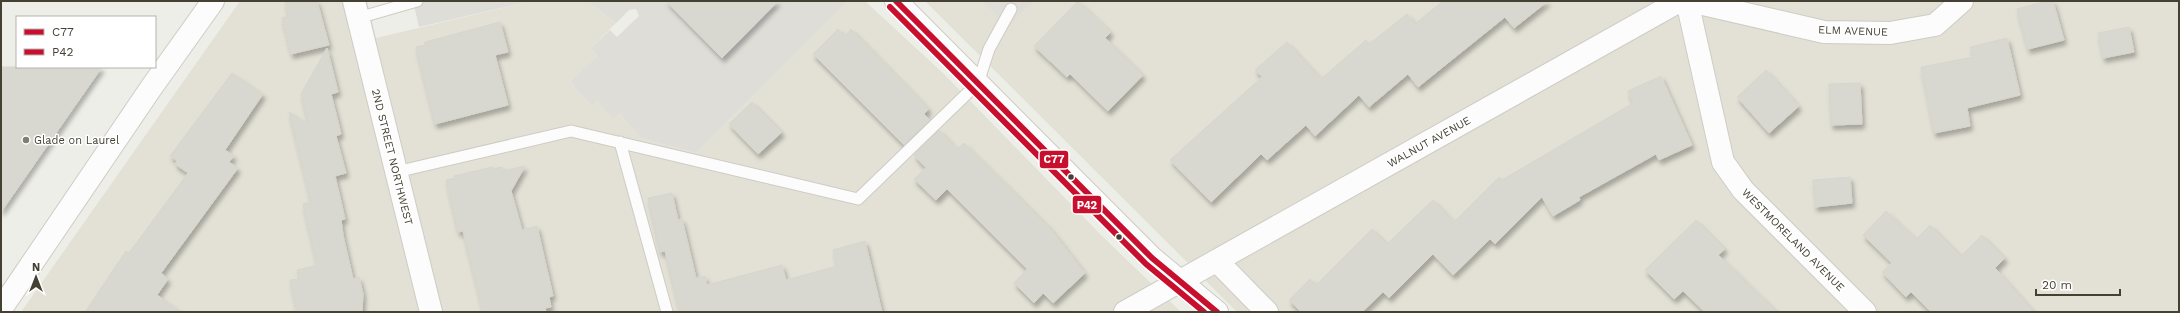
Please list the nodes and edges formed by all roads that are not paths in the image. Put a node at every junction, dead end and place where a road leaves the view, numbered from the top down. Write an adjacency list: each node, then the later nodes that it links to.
1 (213, 1): 13 (street)
2 (417, 1): 6 (lane)
3 (896, 1): 8 (street)
4 (1682, 1): 5 (street, ELM AVENUE); 11 (street, WALNUT AVENUE); 19 (street, WESTMORELAND AVENUE)
5 (1962, 1)
6 (356, 9): 10 (street, 2ND STREET NORTHWEST)
7 (1011, 9): 8 (lane)
8 (978, 83): 9 (lane); 12 (street)
9 (620, 142): 10 (lane); 15 (lane)
10 (396, 172): 14 (street, 2ND STREET NORTHWEST)
11 (1217, 261): 12 (street, WALNUT AVENUE); 18 (street)
12 (1182, 281): 16 (street, WALNUT AVENUE); 17 (street)
13 (1, 310)
14 (431, 312)
15 (667, 312)
16 (1125, 312)
17 (1217, 312)
18 (1267, 312)
19 (1865, 312)

